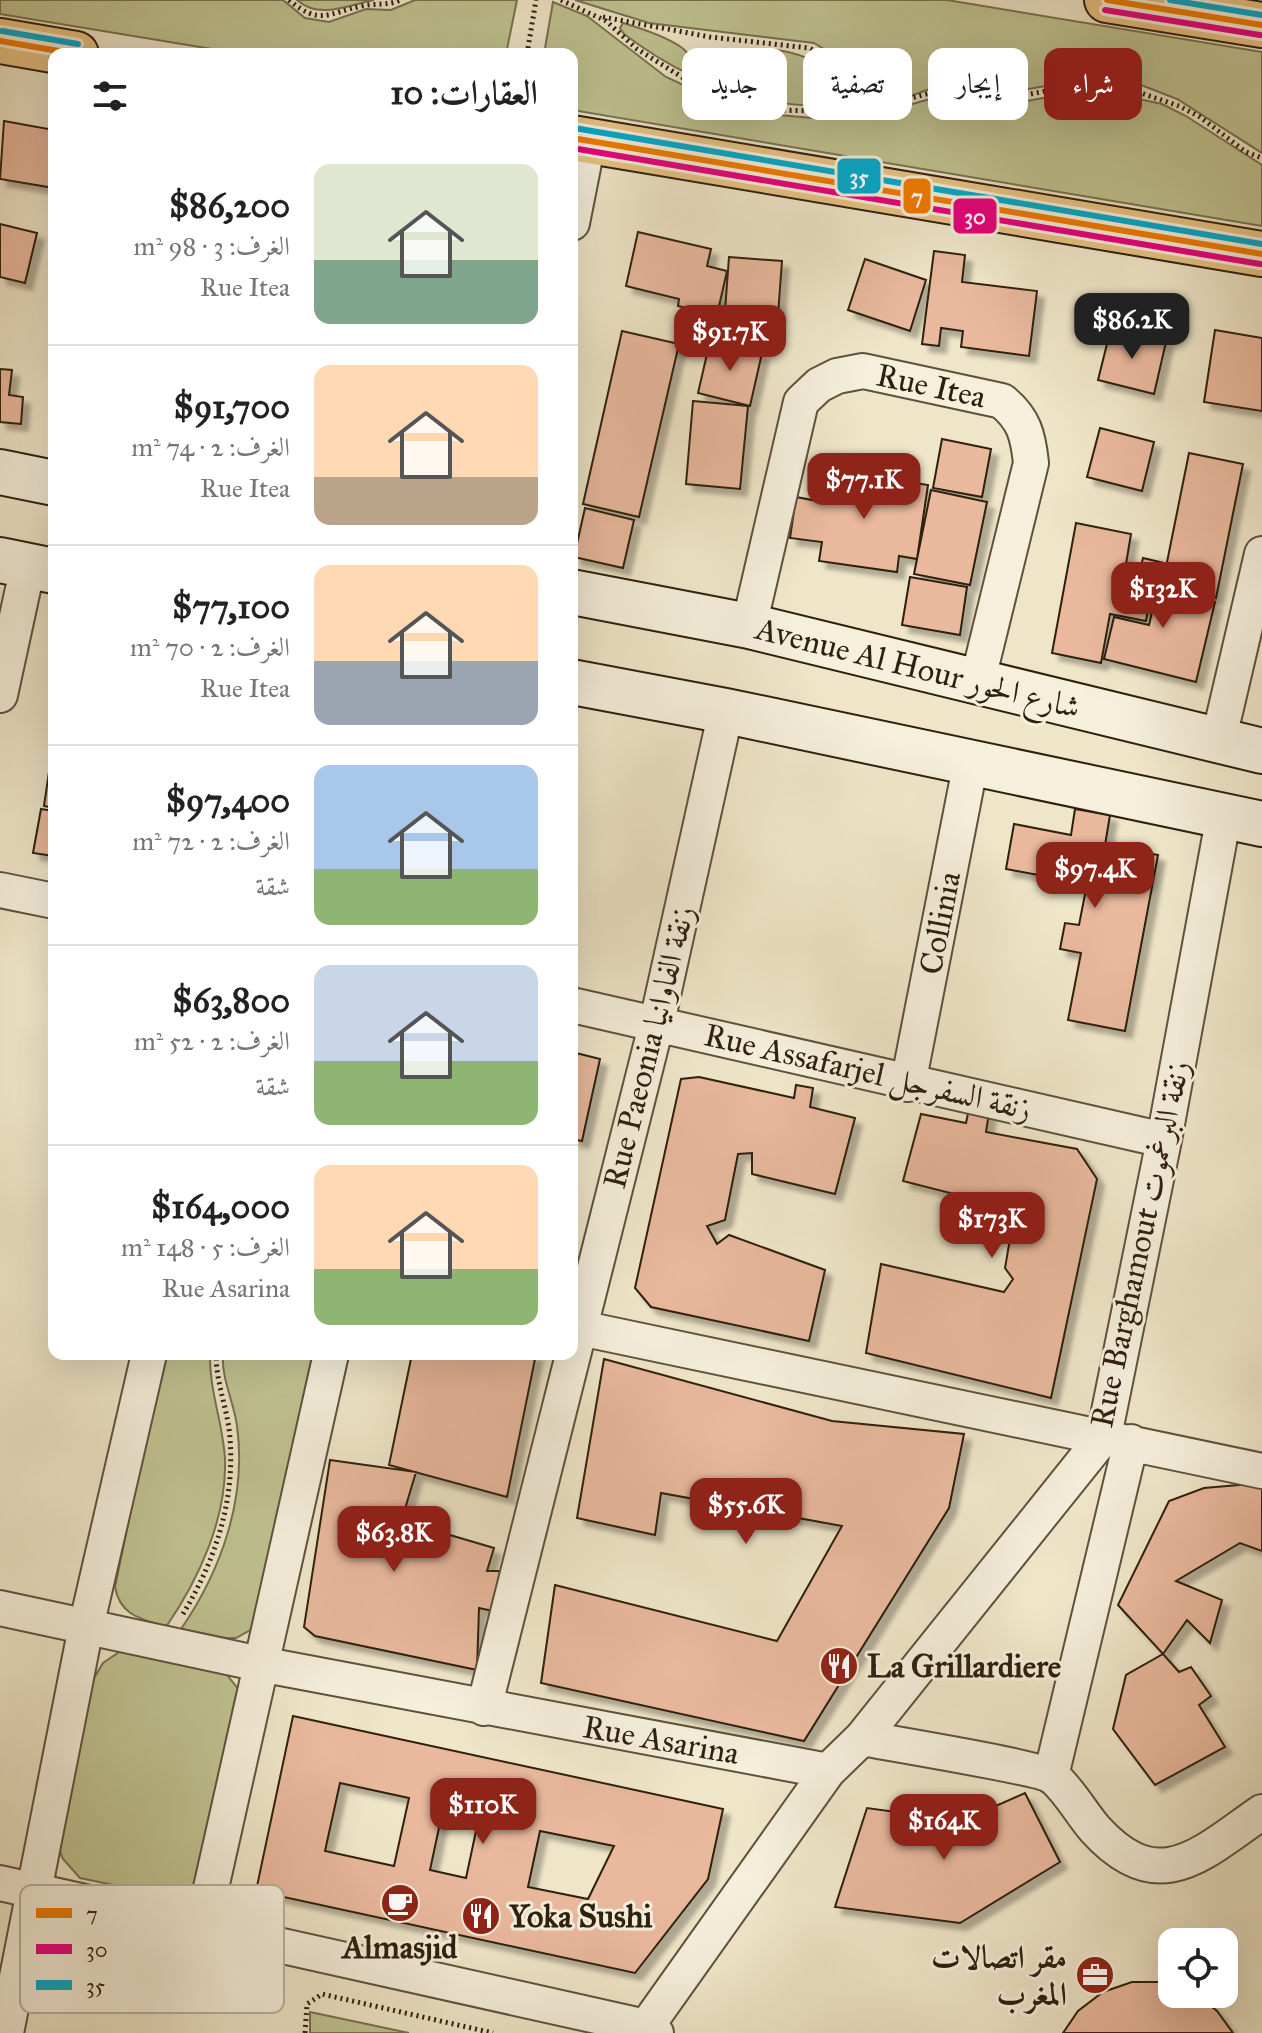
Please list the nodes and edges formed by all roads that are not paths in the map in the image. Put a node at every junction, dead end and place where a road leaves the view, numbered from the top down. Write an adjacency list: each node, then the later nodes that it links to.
1 (1107, 0): 2 (main road)
2 (1262, 25)
3 (0, 41): 4 (main road)
4 (48, 49)
5 (580, 140): 6 (street); 7 (main road)
6 (578, 161)
7 (1262, 254)
8 (0, 472): 9 (street)
9 (48, 474)
10 (1262, 554): 18 (street)
11 (27, 566): 16 (street)
12 (578, 593): 13 (street, Avenue Al Hour شارع الحور)
13 (749, 626): 15 (street, Avenue Al Hour شارع الحور); 15 (street, Rue Itea)
14 (578, 683): 17 (street)
15 (977, 683): 18 (street, Avenue Al Hour شارع الحور)
16 (0, 695)
17 (726, 711): 20 (street); 25 (street, Rue Paeonia زنقة الفاوانيا)
18 (1218, 742): 19 (street, Avenue Al Hour شارع الحور)
19 (1262, 751)
20 (971, 762): 21 (street); 26 (street, Collinia)
21 (1243, 820): 27 (street, Rue Barghamout زنقة البرغموت)
22 (0, 890): 23 (street)
23 (48, 900)
24 (578, 1006): 25 (street, Rue Assafarjel زنقة السفرجل)
25 (657, 1022): 26 (street, Rue Assafarjel زنقة السفرجل); 28 (street, Rue Paeonia زنقة الفاوانيا)
26 (908, 1084): 27 (street, Rue Assafarjel زنقة السفرجل)
27 (1164, 1140): 33 (street, Rue Barghamout زنقة البرغموت)
28 (580, 1328): 29 (street, Rue Paeonia زنقة الفاوانيا); 33 (street)
29 (578, 1336)
30 (148, 1360): 36 (street)
31 (330, 1360): 37 (street)
32 (572, 1360): 38 (street, Rue Paeonia زنقة الفاوانيا)
33 (1118, 1439): 34 (street); 39 (street, Rue Barghamout زنقة البرغموت); 41 (street)
34 (1262, 1471)
35 (0, 1608): 36 (street, Rue Asarina)
36 (86, 1627): 37 (street, Rue Asarina); 44 (street)
37 (260, 1664): 38 (street, Rue Asarina); 45 (street)
38 (484, 1708): 40 (street, Rue Asarina)
39 (862, 1738): 40 (street); 41 (street)
40 (828, 1771): 49 (street)
41 (1051, 1776): 42 (street)
42 (1262, 1812)
43 (0, 1883): 46 (street)
44 (37, 1885)
45 (211, 1885)
46 (20, 1887)
47 (284, 1947): 49 (street)
48 (20, 1967): 50 (street)
49 (651, 2030)
50 (6, 2033)

